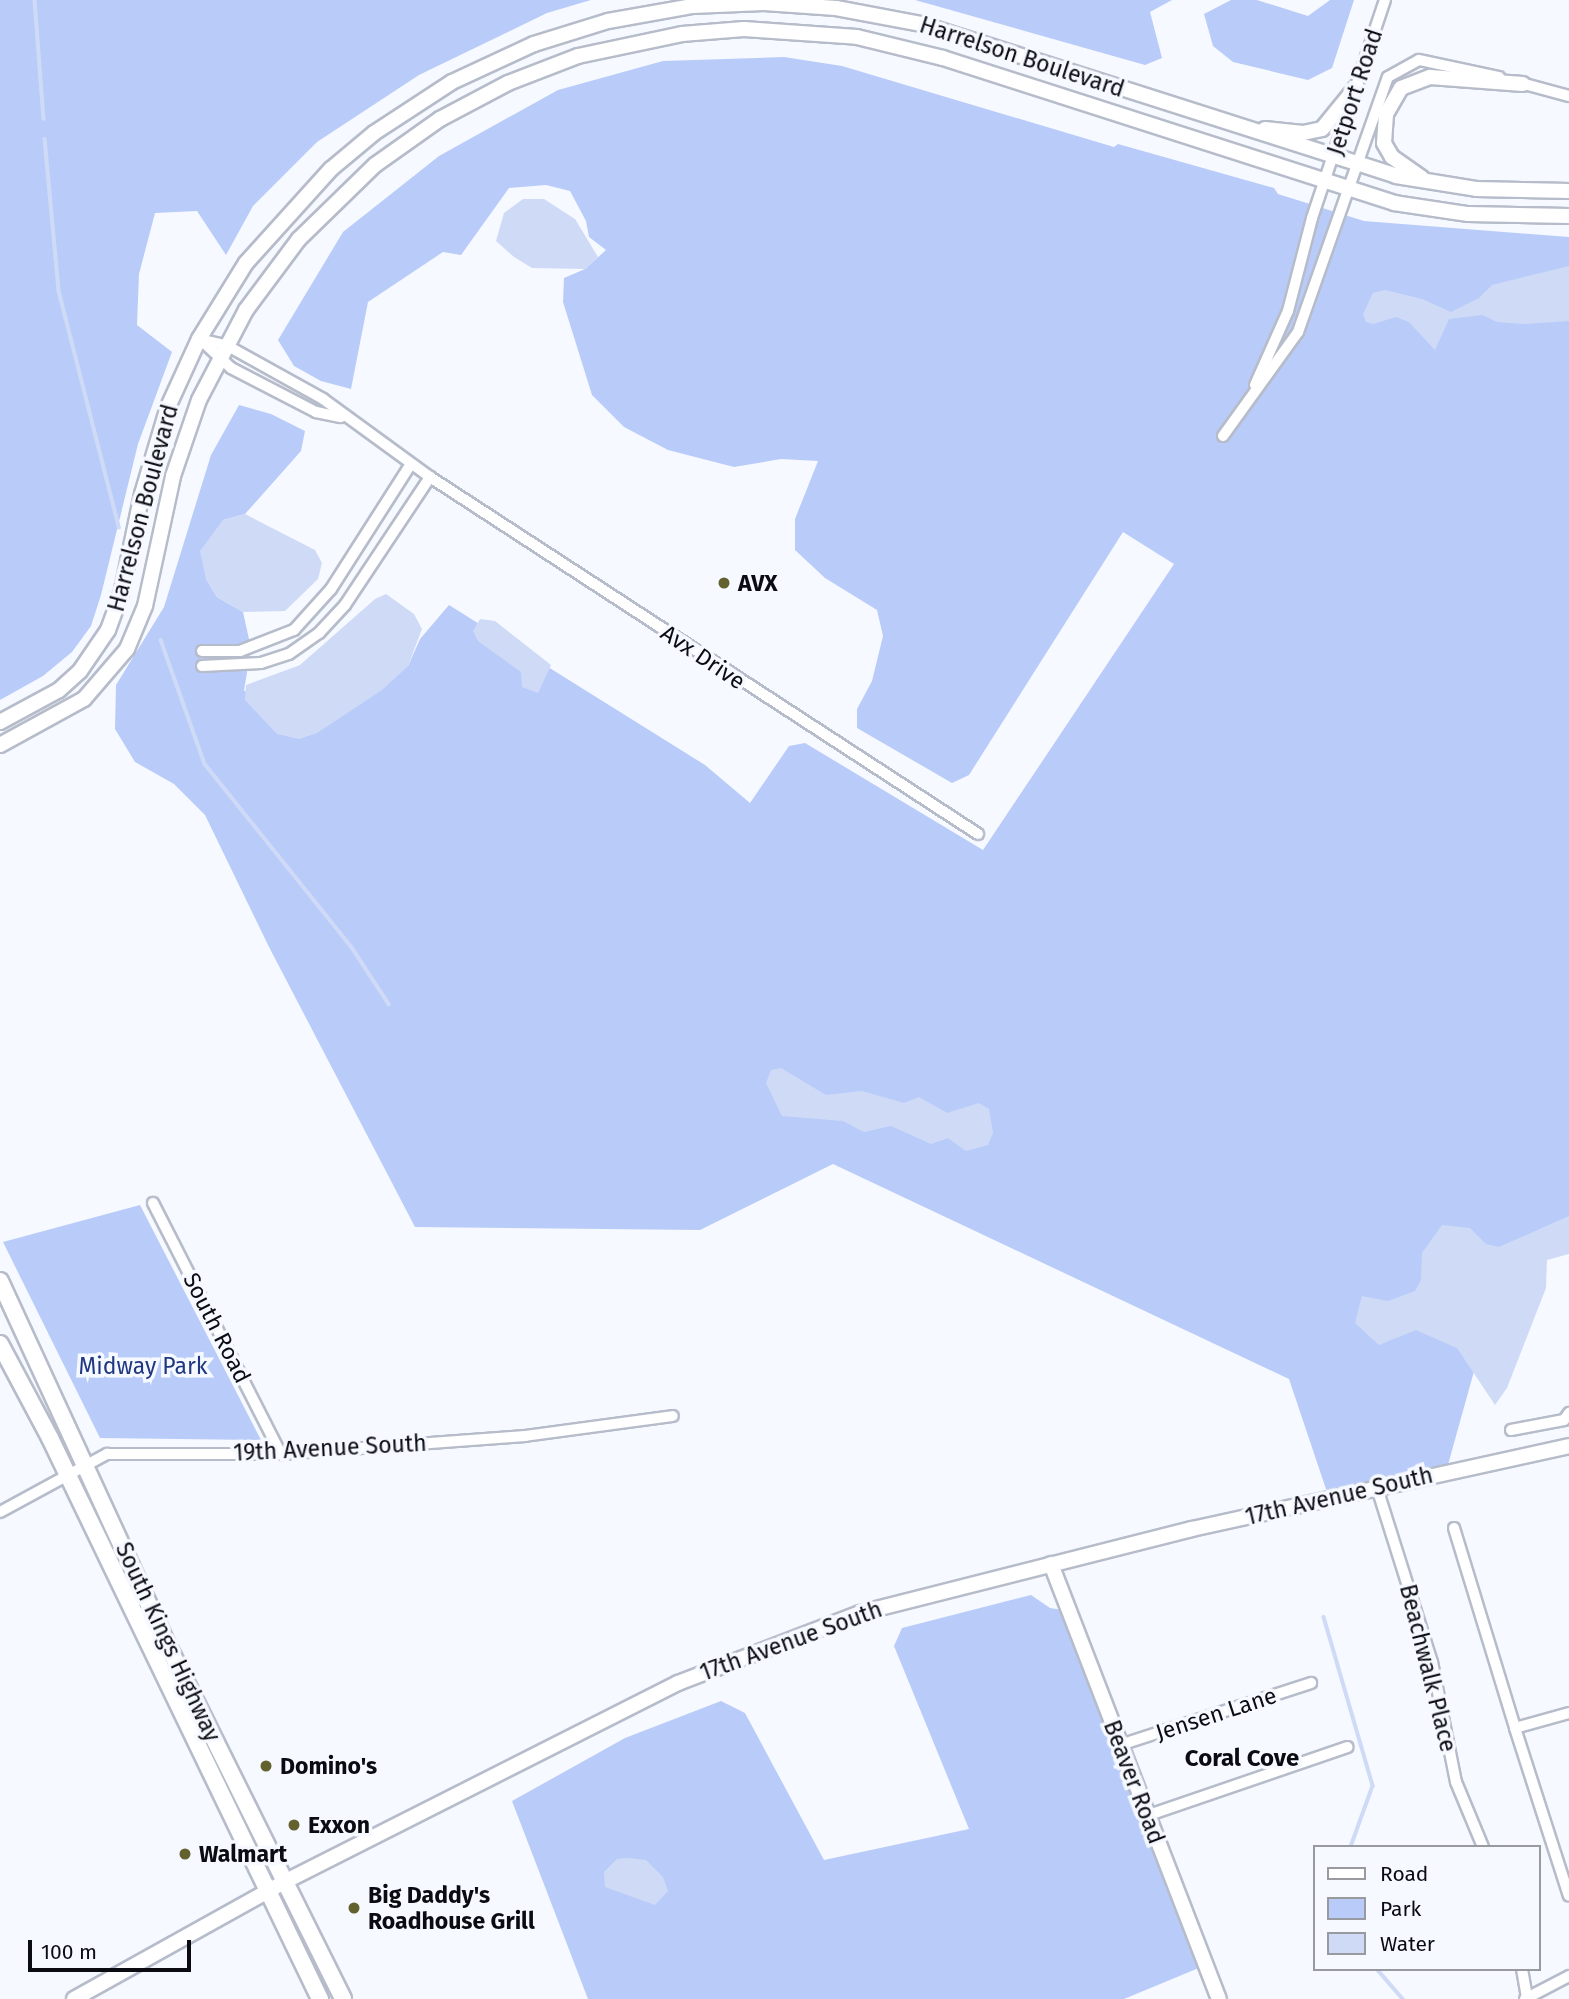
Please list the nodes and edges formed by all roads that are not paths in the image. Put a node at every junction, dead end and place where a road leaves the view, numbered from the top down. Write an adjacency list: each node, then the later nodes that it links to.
1 (1385, 0): 3 (street, Jetport Road)
2 (1523, 84): 4 (street, Jetport Road); 7 (street, Jetport Road); 9 (main road)
3 (1357, 86): 5 (main road); 6 (street, Jetport Road)
4 (1569, 96)
5 (1233, 125): 6 (main road, Harrelson Boulevard); 13 (main road, Harrelson Boulevard)
6 (1333, 159): 7 (main road, Harrelson Boulevard); 8 (street, Jetport Road)
7 (1355, 166): 9 (main road, Harrelson Boulevard); 10 (street, Jetport Road)
8 (1325, 183): 10 (main road, Harrelson Boulevard); 14 (main road, Harrelson Boulevard); 15 (street, Jetport Road)
9 (1429, 183): 11 (main road, Harrelson Boulevard)
10 (1348, 190): 12 (main road, Harrelson Boulevard); 15 (street, Jetport Road)
11 (1569, 191)
12 (1569, 216)
13 (199, 339): 14 (street, Avx Drive); 24 (main road, Harrelson Boulevard)
14 (223, 352): 16 (street, Avx Drive); 16 (street); 25 (main road, Harrelson Boulevard)
15 (1252, 392): 17 (street)
16 (344, 418): 18 (street, Avx Drive)
17 (1223, 436)
18 (411, 464): 19 (street, Avx Drive); 20 (street)
19 (430, 477): 21 (street); 26 (street, Avx Drive)
20 (334, 585): 21 (street); 22 (street)
21 (351, 597): 23 (street)
22 (202, 651)
23 (202, 666)
24 (0, 722)
25 (0, 745)
26 (978, 834)
27 (153, 1203): 34 (street, South Road)
28 (0, 1281): 35 (main road, South Kings Highway)
29 (0, 1344): 36 (main road, South Kings Highway)
30 (1569, 1413): 32 (street)
31 (674, 1416): 34 (street, 19th Avenue South)
32 (1511, 1430)
33 (1569, 1446): 37 (main road, 17th Avenue South)
34 (281, 1454): 35 (street, 19th Avenue South)
35 (86, 1465): 36 (street, 19th Avenue South); 48 (main road, South Kings Highway)
36 (65, 1473): 38 (street, 19th Avenue South); 49 (main road, South Kings Highway)
37 (1377, 1488): 40 (main road, 17th Avenue South); 47 (street, Beachwalk Place)
38 (0, 1512)
39 (1454, 1528): 43 (street)
40 (1051, 1564): 44 (main road, Beaver Road); 48 (main road, 17th Avenue South)
41 (1311, 1683): 44 (street, Jensen Lane)
42 (1569, 1713): 43 (street)
43 (1516, 1728): 50 (street)
44 (1120, 1745): 46 (main road, Beaver Road)
45 (1348, 1747): 46 (street)
46 (1146, 1816): 57 (main road, Beaver Road)
47 (1482, 1845)
48 (284, 1882): 49 (main road, 17th Avenue South); 56 (main road, South Kings Highway)
49 (267, 1892): 54 (main road, 17th Avenue South); 55 (main road, South Kings Highway)
50 (1569, 1896)
51 (1522, 1971): 53 (street)
52 (1569, 1976): 53 (street)
53 (1526, 1998)
54 (74, 1999)
55 (320, 1999)
56 (343, 1999)
57 (1219, 1999)

